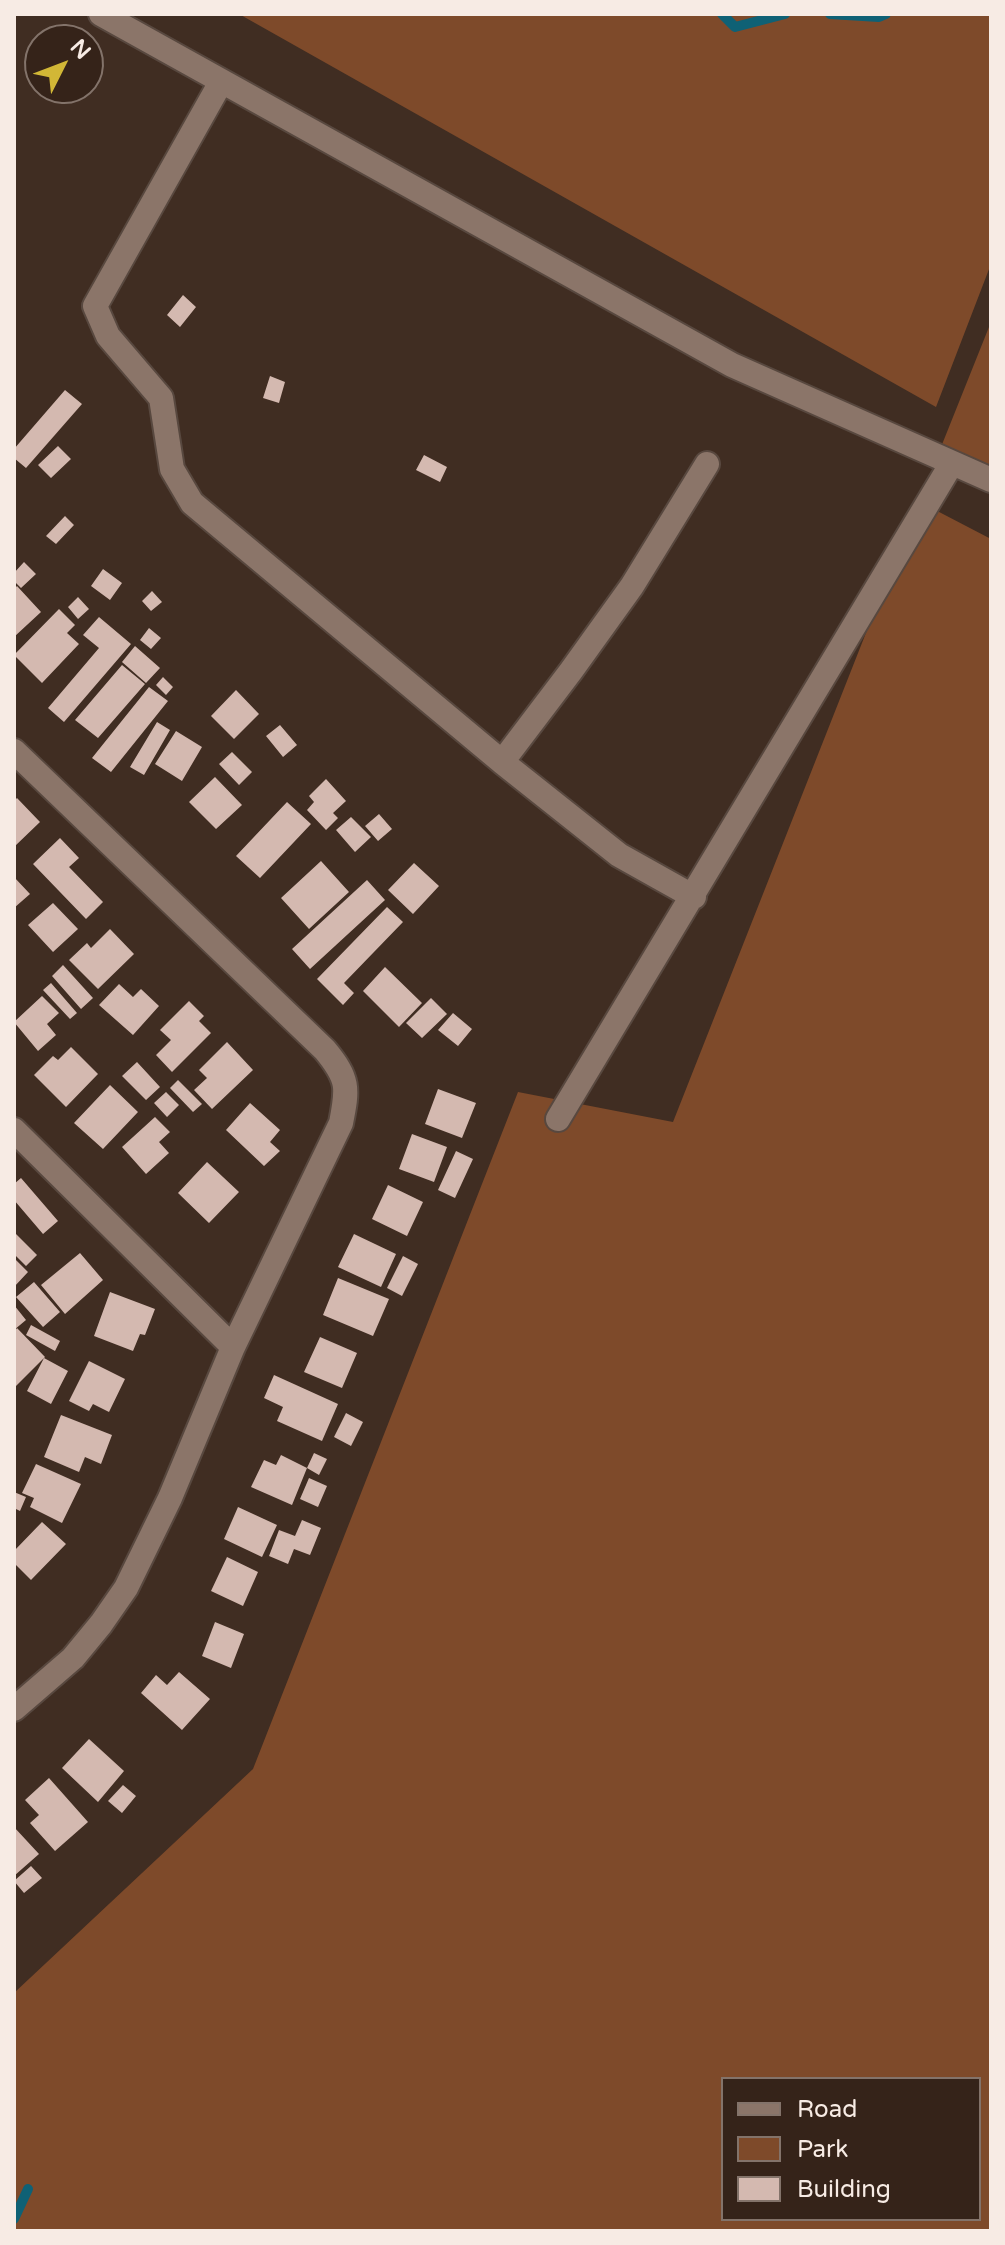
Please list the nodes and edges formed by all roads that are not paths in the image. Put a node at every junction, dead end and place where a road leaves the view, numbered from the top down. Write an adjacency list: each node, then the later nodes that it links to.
1 (101, 14): 2 (street)
2 (221, 82): 3 (street); 7 (street)
3 (952, 463): 5 (street); 8 (street)
4 (707, 464): 7 (street)
5 (991, 480)
6 (14, 751): 11 (street)
7 (502, 762): 8 (street)
8 (694, 897): 9 (street)
9 (558, 1119)
10 (14, 1130): 11 (street)
11 (233, 1347): 12 (street)
12 (14, 1709)

